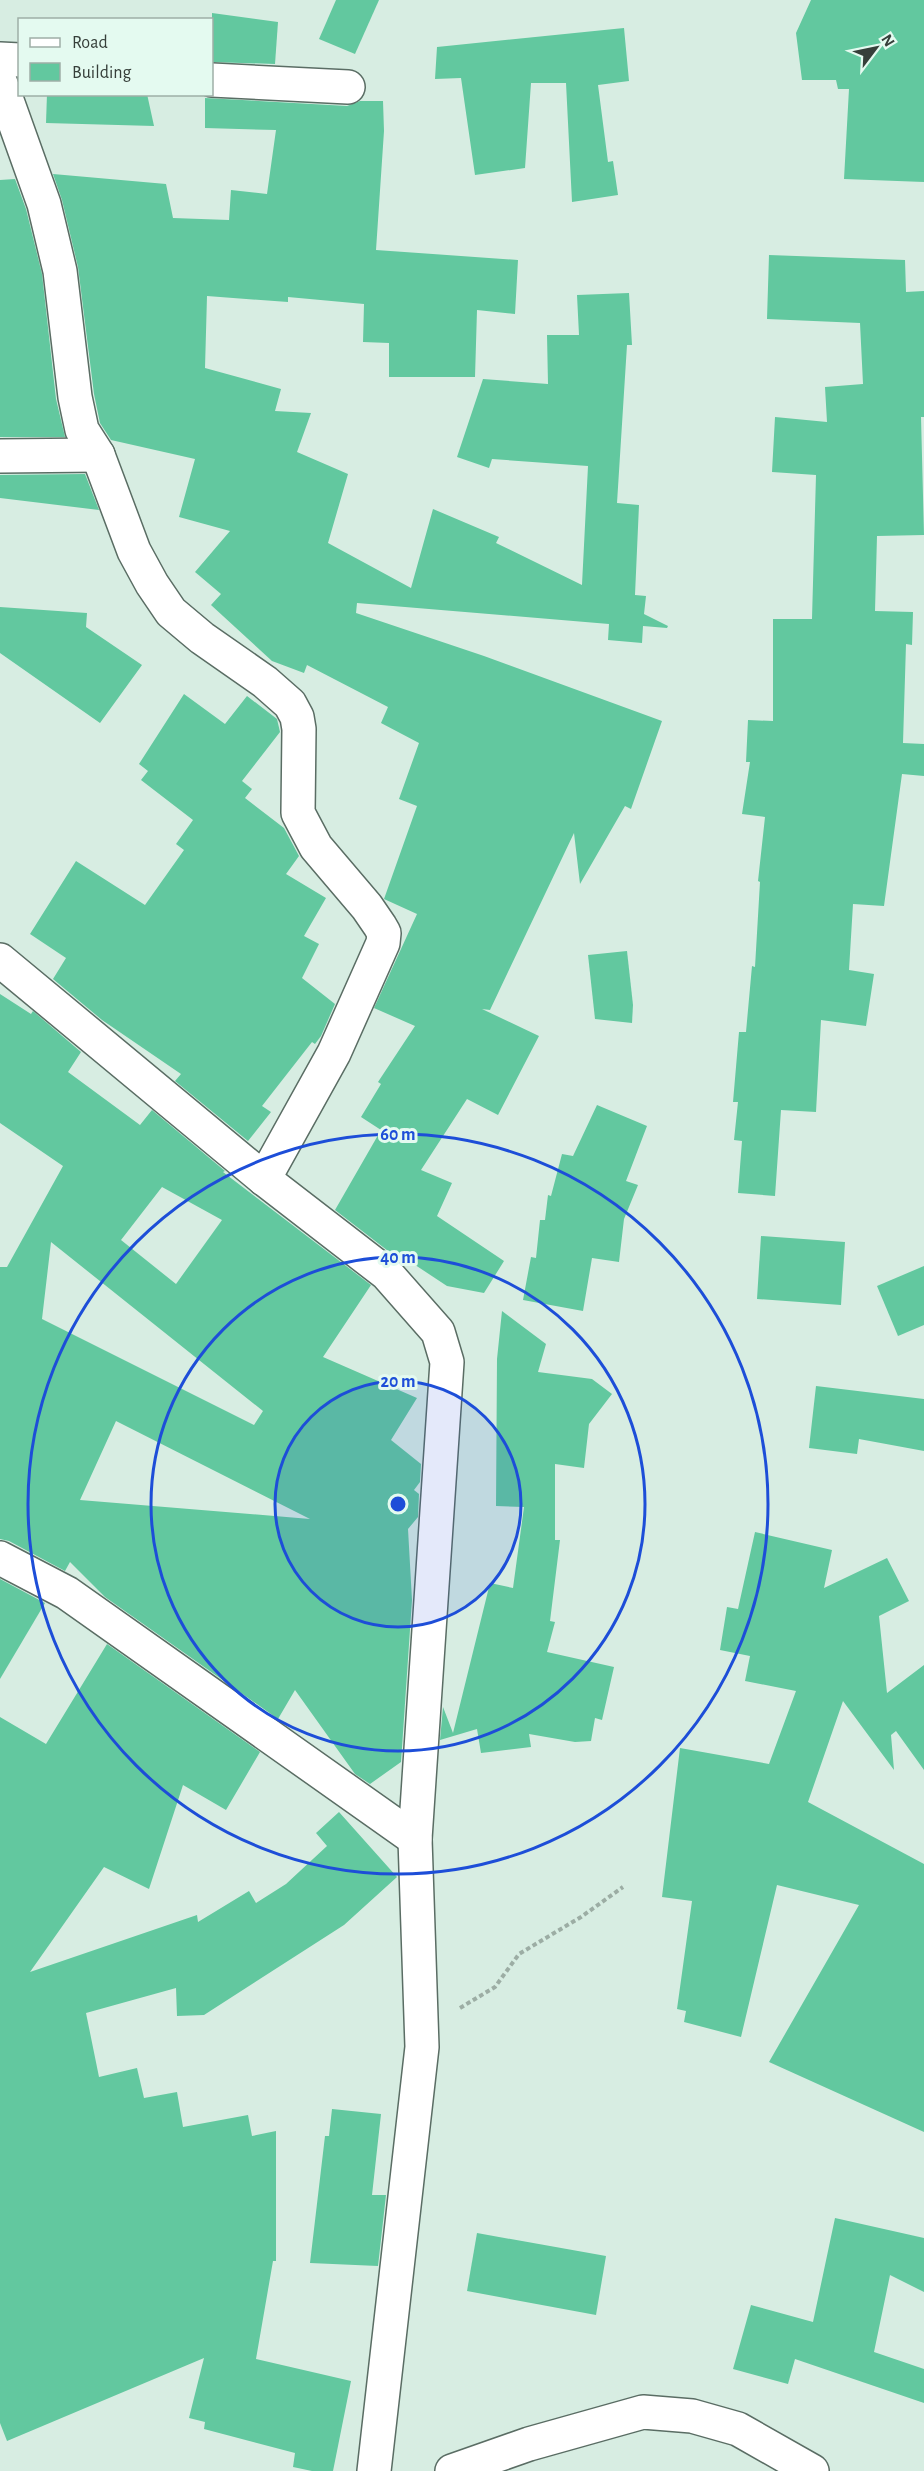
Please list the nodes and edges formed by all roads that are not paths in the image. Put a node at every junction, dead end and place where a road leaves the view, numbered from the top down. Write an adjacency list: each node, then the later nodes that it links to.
1 (0, 59): 2 (street)
2 (18, 60)
3 (213, 80): 5 (street)
4 (0, 81): 6 (street)
5 (348, 87)
6 (98, 455): 7 (street); 9 (street)
7 (0, 456)
8 (0, 960): 9 (street)
9 (264, 1179): 11 (street)
10 (0, 1558): 11 (street)
11 (415, 1839): 12 (street)
12 (374, 2471)
13 (452, 2471): 14 (street)
14 (812, 2471)

